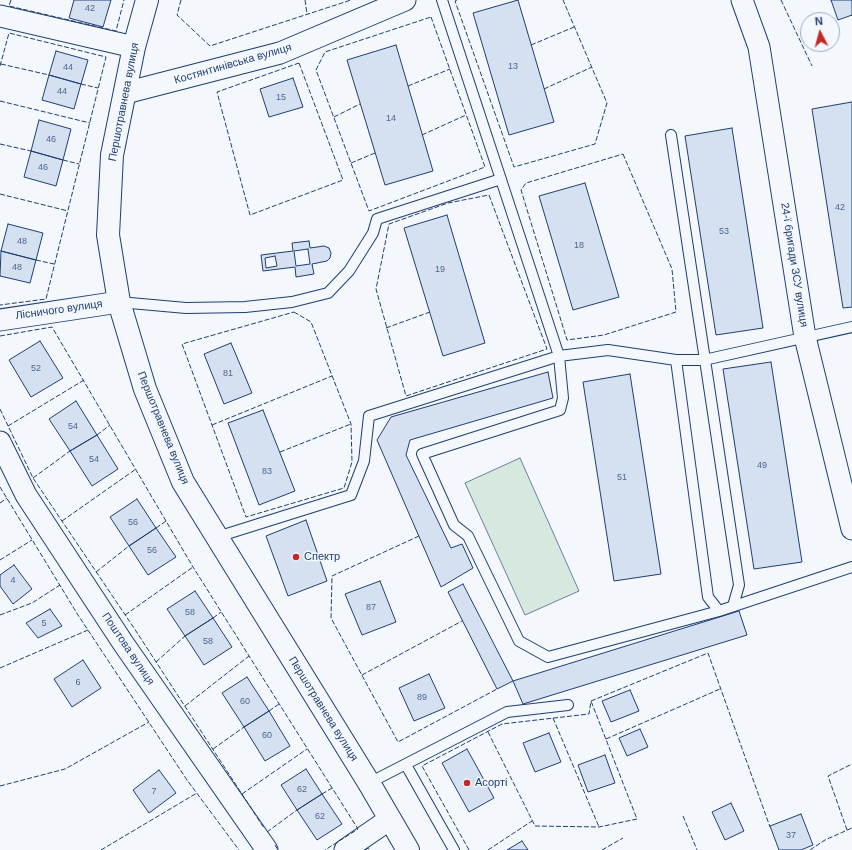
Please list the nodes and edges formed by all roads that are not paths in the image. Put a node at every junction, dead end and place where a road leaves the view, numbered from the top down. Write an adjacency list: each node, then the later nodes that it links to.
1 (147, 0): 6 (main road, Першотравнева вулиця)
2 (405, 0): 7 (street, Костянтинівська вулиця)
3 (442, 0): 9 (lane)
4 (742, 0): 13 (street, 24-ї бригади ЗСУ вулиця)
5 (0, 16): 6 (street)
6 (134, 47): 7 (main road, Першотравнева вулиця)
7 (125, 93): 10 (main road, Першотравнева вулиця)
8 (671, 135): 16 (lane)
9 (501, 178): 10 (lane); 14 (lane)
10 (119, 302): 11 (street, Лісничого вулиця); 19 (main road, Першотравнева вулиця)
11 (0, 320)
12 (852, 327): 13 (lane)
13 (805, 337): 16 (lane); 18 (street, 24-ї бригади ЗСУ вулиця)
14 (559, 356): 15 (lane); 19 (lane); 22 (lane)
15 (676, 360): 16 (lane); 22 (lane)
16 (704, 360): 21 (lane)
17 (0, 442): 27 (street, Поштова вулиця)
18 (852, 528)
19 (217, 537): 25 (main road, Першотравнева вулиця)
20 (852, 568): 21 (lane)
21 (733, 606): 22 (lane)
22 (719, 611)
23 (568, 705): 24 (lane)
24 (406, 765): 25 (lane); 30 (lane)
25 (369, 783): 26 (main road, Першотравнева вулиця)
26 (390, 820): 28 (street); 29 (main road, Першотравнева вулиця)
27 (267, 850)
28 (345, 850)
29 (408, 850)
30 (454, 850)

